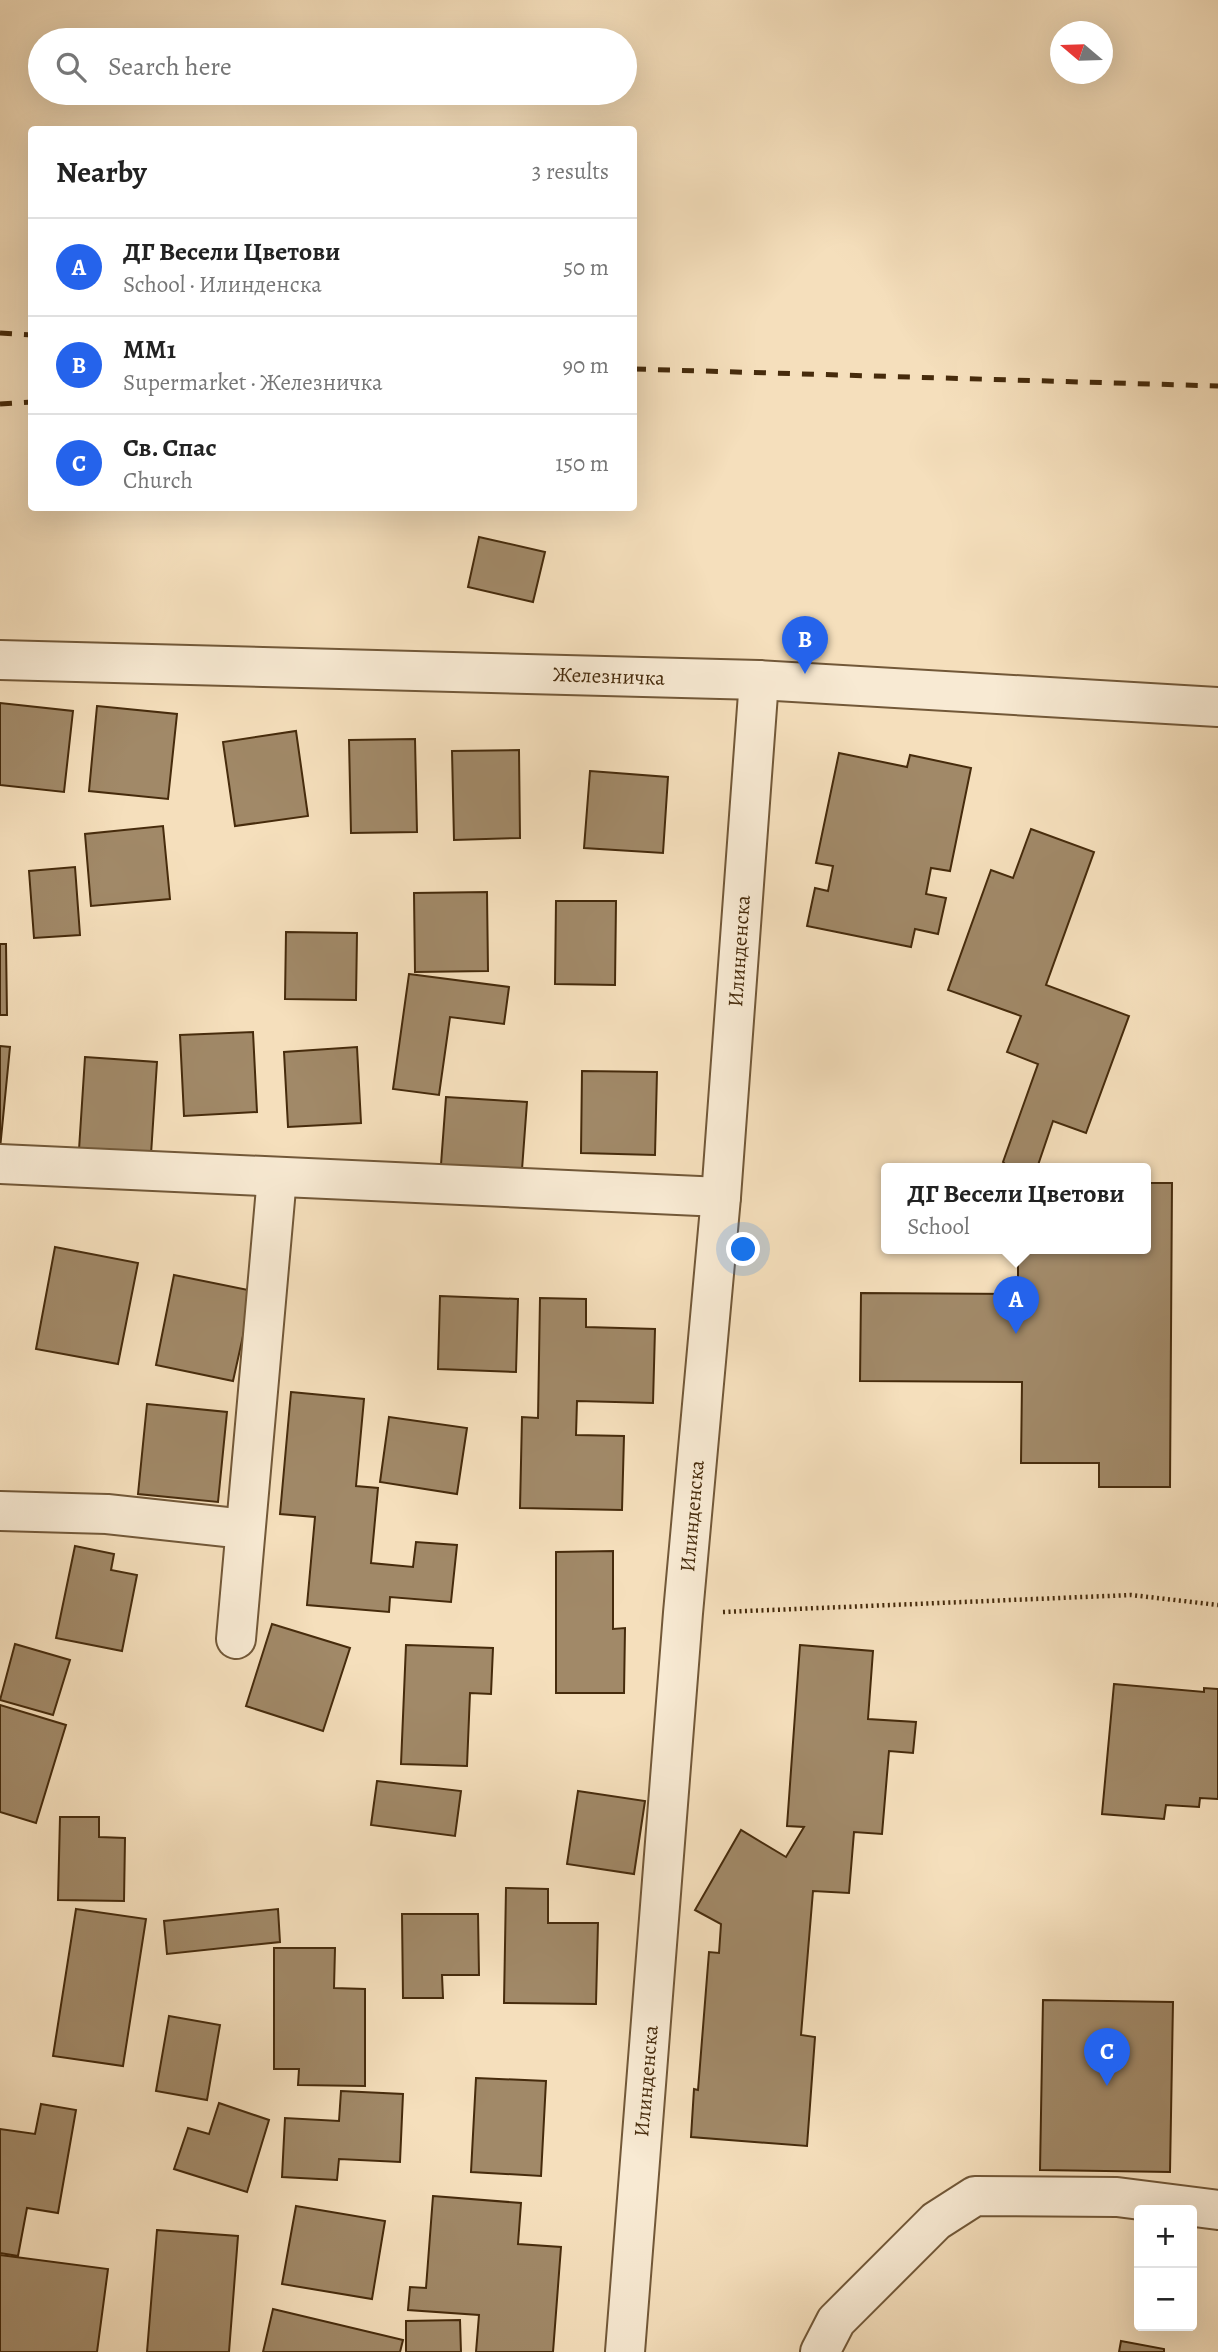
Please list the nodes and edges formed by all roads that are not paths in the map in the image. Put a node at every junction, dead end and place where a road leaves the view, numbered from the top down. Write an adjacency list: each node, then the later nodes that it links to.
1 (0, 660): 2 (street, Железничка)
2 (759, 680): 3 (street, Железничка); 6 (street, Илинденска)
3 (1218, 707)
4 (0, 1164): 5 (street)
5 (277, 1177): 6 (street); 8 (street)
6 (721, 1197): 11 (street, Илинденска)
7 (0, 1511): 8 (street)
8 (246, 1529): 9 (street)
9 (236, 1639)
10 (1218, 2210): 12 (street)
11 (625, 2352)
12 (820, 2352)

